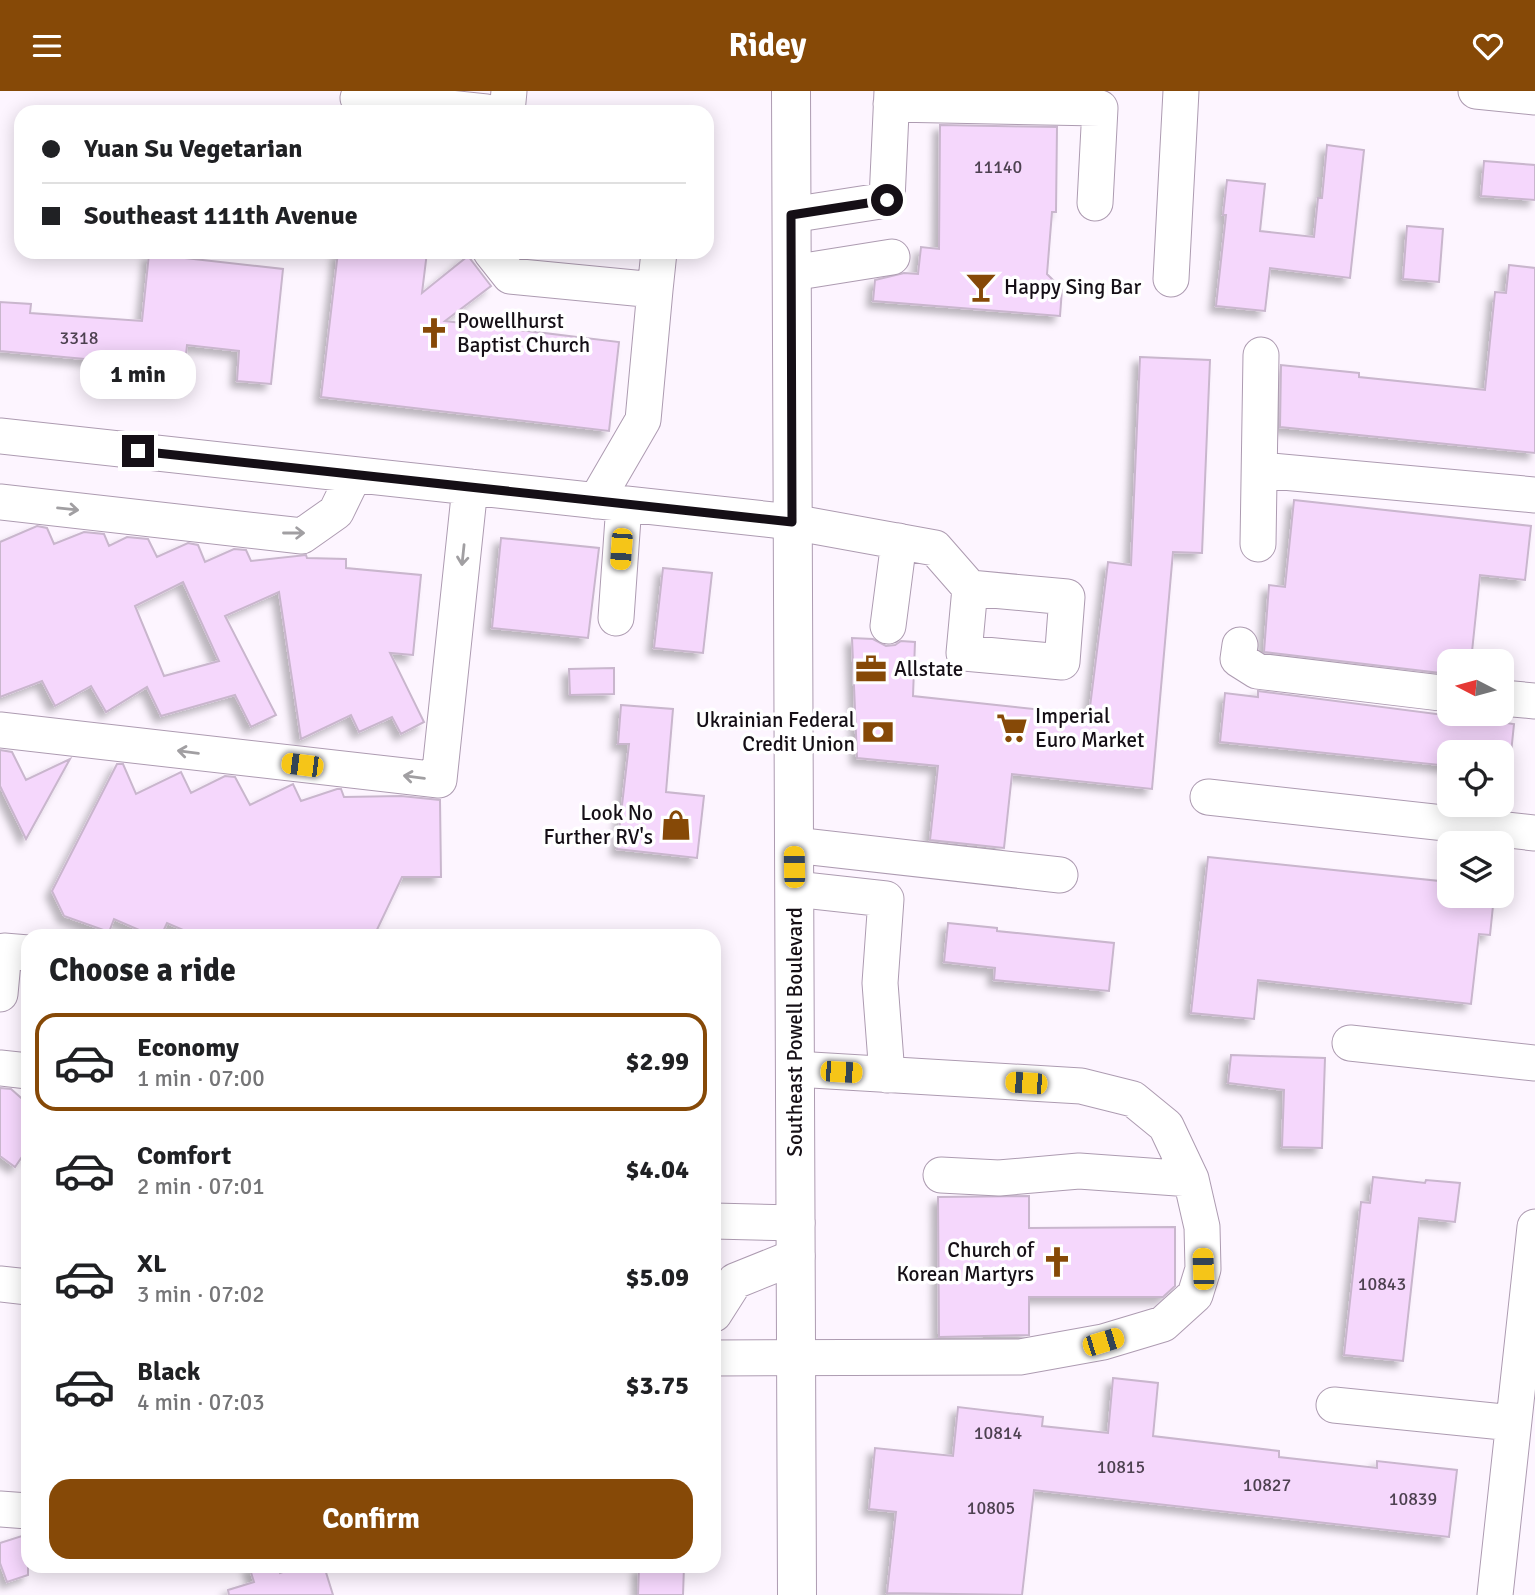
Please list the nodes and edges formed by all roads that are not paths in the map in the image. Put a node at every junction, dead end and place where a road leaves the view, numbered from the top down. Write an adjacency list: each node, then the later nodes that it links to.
1 (790, 91): 10 (main road, Southeast Powell Boulevard)
2 (1181, 91): 15 (street)
3 (1476, 91): 5 (street)
4 (891, 97): 7 (street); 10 (street)
5 (1535, 97)
6 (358, 98): 8 (street)
7 (1102, 99): 9 (street)
8 (422, 105)
9 (1095, 203)
10 (791, 215): 14 (main road, Southeast Powell Boulevard)
11 (892, 257): 14 (street)
12 (497, 259): 16 (street)
13 (658, 259): 16 (street)
14 (792, 273): 25 (main road, Southeast Powell Boulevard)
15 (1171, 279)
16 (655, 290): 24 (street)
17 (1261, 355): 19 (street)
18 (0, 436): 20 (street)
19 (1260, 470): 22 (street); 27 (street)
20 (354, 475): 21 (street); 23 (street, one-way to 20)
21 (470, 487): 24 (street); 35 (street, one-way to 35)
22 (1535, 495)
23 (0, 502)
24 (610, 502): 25 (street); 29 (street)
25 (792, 522): 26 (street); 38 (main road, Southeast Powell Boulevard)
26 (899, 541): 28 (street); 30 (street)
27 (1258, 544)
28 (970, 588)
29 (616, 618)
30 (888, 626)
31 (1240, 645): 32 (street)
32 (1437, 693)
33 (1514, 699): 34 (street)
34 (1535, 701)
35 (0, 730)
36 (1208, 797): 37 (street)
37 (1535, 833)
38 (794, 845): 39 (street); 40 (main road, Southeast Powell Boulevard)
39 (1060, 875)
40 (794, 889): 46 (main road, Southeast Powell Boulevard); 48 (street)
41 (21, 952): 42 (street)
42 (0, 994)
43 (1350, 1043): 44 (street)
44 (1535, 1063)
45 (0, 1068): 47 (street)
46 (795, 1069): 48 (street); 53 (main road, Southeast Powell Boulevard)
47 (21, 1070)
48 (887, 1075): 50 (street)
49 (941, 1175): 50 (street)
50 (1191, 1179): 58 (street)
51 (721, 1223): 53 (street)
52 (1534, 1238): 60 (street)
53 (797, 1240): 56 (street); 58 (main road, Southeast Powell Boulevard)
54 (0, 1284): 55 (street)
55 (21, 1286)
56 (721, 1303)
57 (721, 1358): 58 (street)
58 (796, 1359): 63 (main road, Southeast Powell Boulevard)
59 (1334, 1405): 60 (street)
60 (1519, 1441): 64 (street)
61 (0, 1509): 62 (street)
62 (21, 1510)
63 (797, 1595)
64 (1494, 1595)

